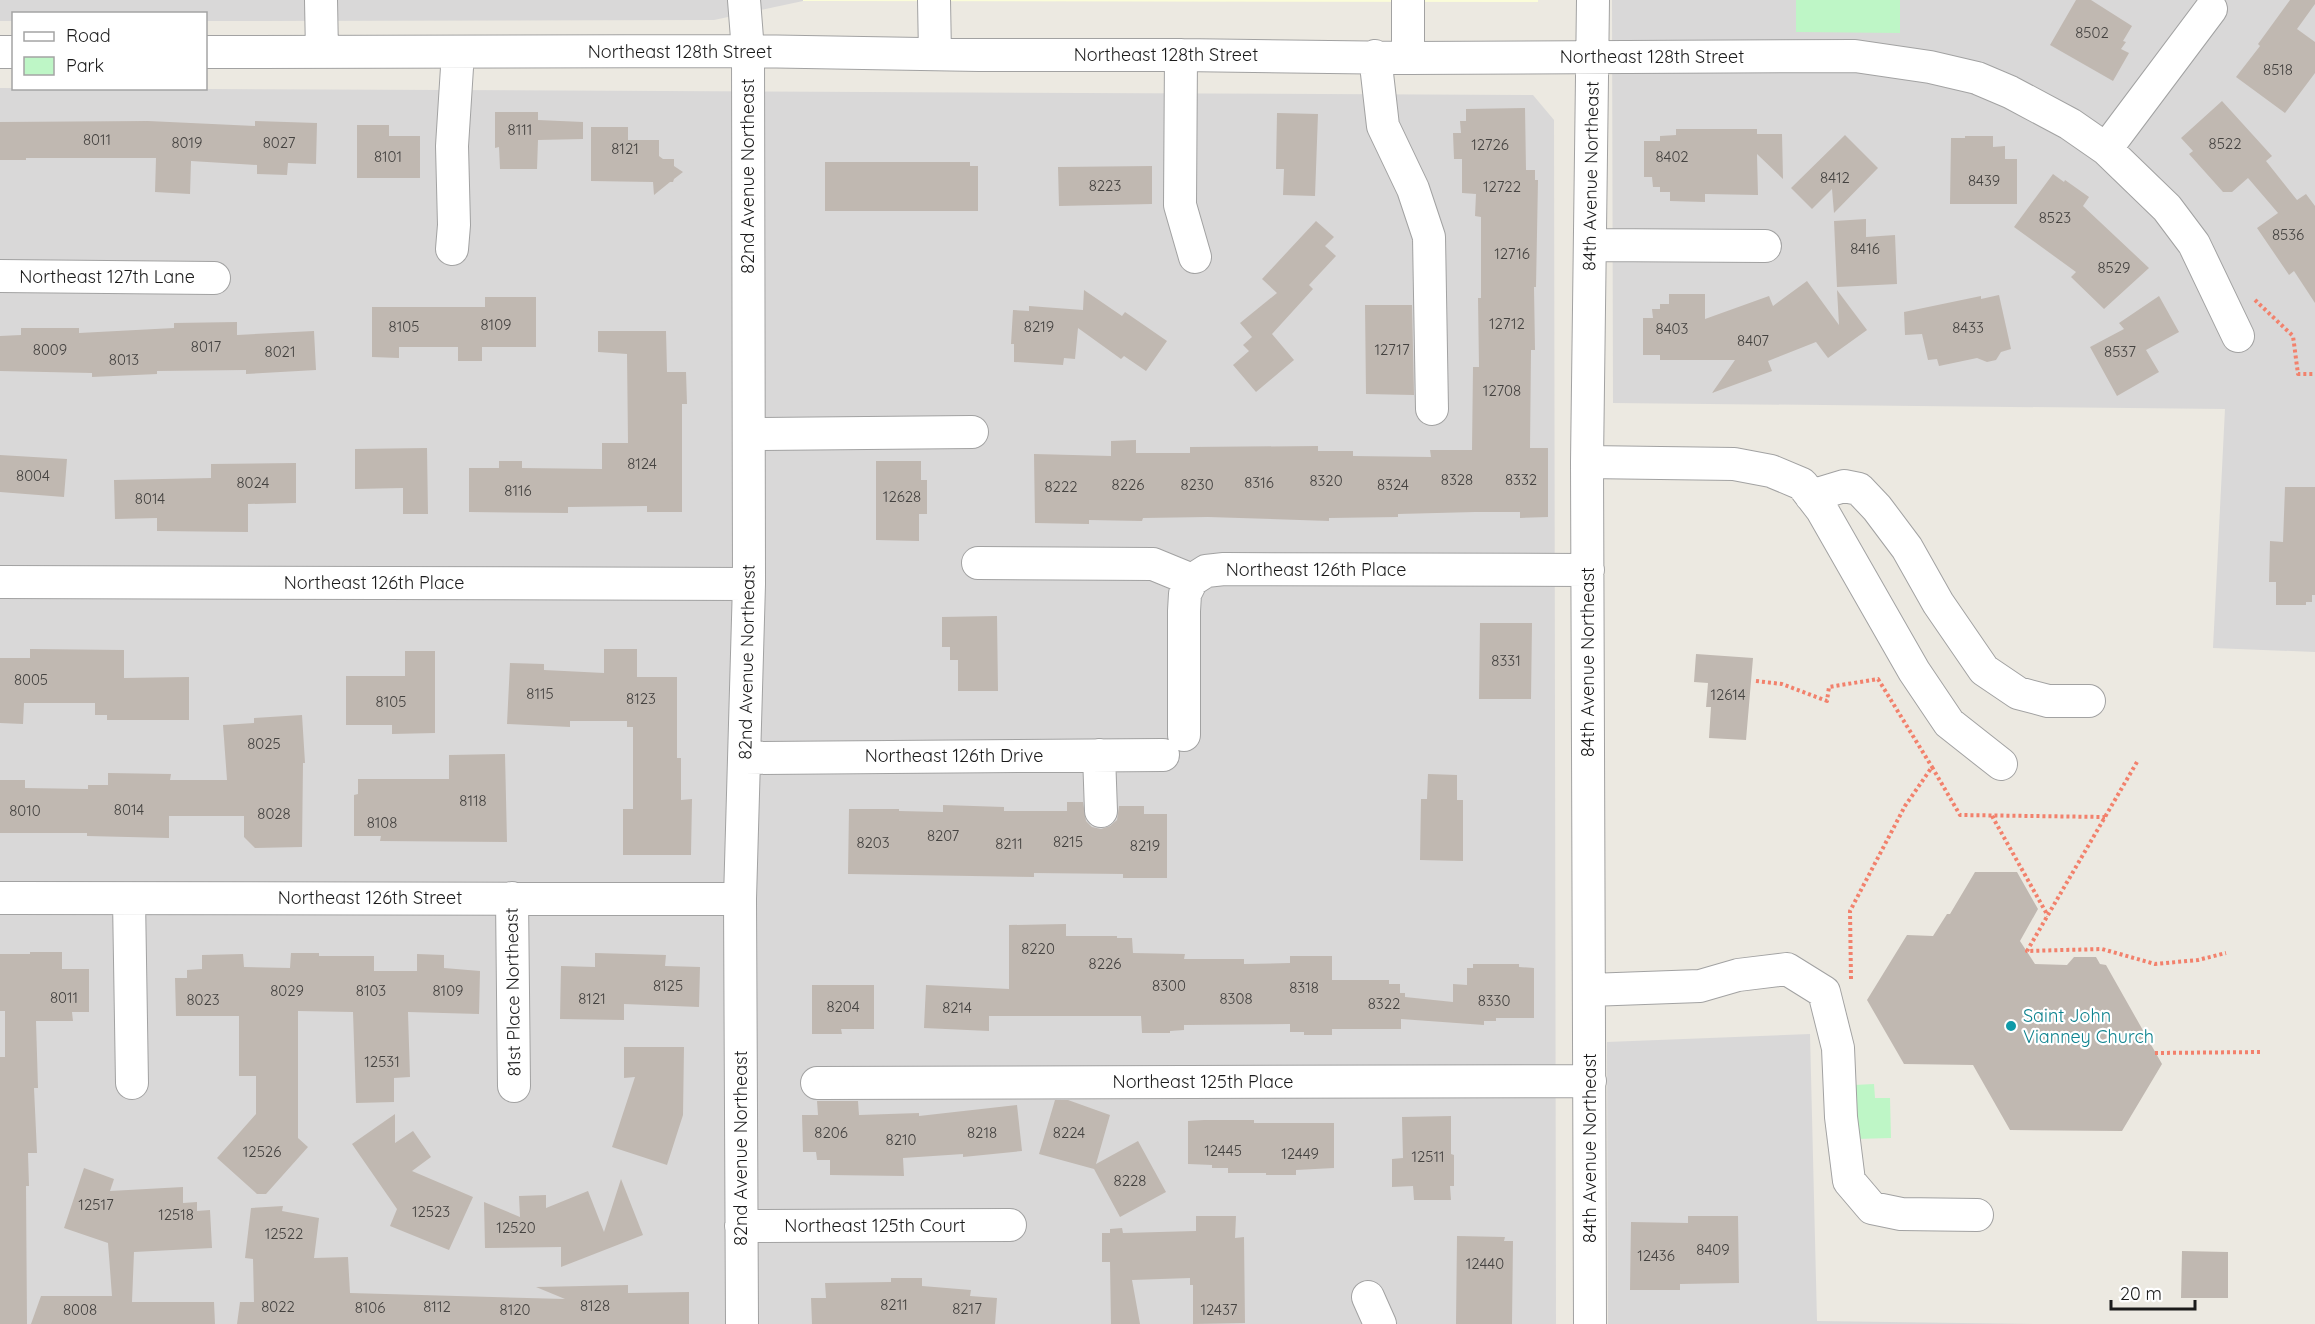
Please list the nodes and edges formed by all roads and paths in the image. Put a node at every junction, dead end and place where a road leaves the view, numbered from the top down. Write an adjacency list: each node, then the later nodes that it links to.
1 (321, 0): 9 (street)
2 (744, 0): 7 (street, 82nd Avenue Northeast)
3 (934, 0): 11 (street)
4 (1408, 0): 15 (street)
5 (1593, 0): 14 (street, 84th Avenue Northeast)
6 (2211, 9): 16 (street)
7 (748, 51): 10 (street, Northeast 128th Street); 11 (street, Northeast 128th Street); 28 (street, 82nd Avenue Northeast)
8 (207, 52): 9 (street, Northeast 128th Street)
9 (322, 52): 10 (street, Northeast 128th Street)
10 (458, 52): 19 (street)
11 (935, 54): 12 (street, Northeast 128th Street)
12 (1180, 55): 13 (street, Northeast 128th Street); 20 (street)
13 (1375, 56): 15 (street, Northeast 128th Street); 26 (street)
14 (1592, 56): 15 (street, Northeast 128th Street); 16 (street, Northeast 128th Street); 17 (street, 84th Avenue Northeast)
15 (1408, 58)
16 (2106, 149): 24 (street, Northeast 128th Street)
17 (1590, 245): 18 (street); 29 (street, 84th Avenue Northeast)
18 (1765, 246)
19 (452, 249)
20 (1195, 257)
21 (0, 276): 22 (street, Northeast 127th Lane)
22 (214, 278)
23 (2247, 292): 25 (path)
24 (2238, 336)
25 (2315, 374)
26 (1432, 410)
27 (972, 432): 28 (street)
28 (749, 434): 35 (street, 82nd Avenue Northeast)
29 (1587, 462): 30 (street); 32 (street, 84th Avenue Northeast)
30 (1811, 496): 37 (street); 41 (street)
31 (978, 563): 33 (street)
32 (1588, 570): 33 (street, Northeast 126th Place); 52 (street, 84th Avenue Northeast)
33 (1192, 580): 38 (street, Northeast 126th Drive)
34 (0, 582): 35 (street, Northeast 126th Place)
35 (749, 584): 39 (street, 82nd Avenue Northeast)
36 (1756, 681): 42 (path)
37 (2089, 701)
38 (1099, 755): 39 (street, Northeast 126th Drive); 43 (street)
39 (745, 758): 49 (street, 82nd Avenue Northeast)
40 (2137, 762): 45 (path)
41 (2001, 764)
42 (1932, 768): 44 (path); 53 (path)
43 (1101, 810)
44 (1991, 816): 45 (path); 50 (path)
45 (2105, 817): 50 (path)
46 (0, 898): 48 (street, Northeast 126th Street)
47 (512, 898): 48 (street, Northeast 126th Street); 49 (street, Northeast 126th Street); 59 (street, 81st Place Northeast)
48 (129, 899): 57 (street)
49 (740, 899): 62 (street, 82nd Avenue Northeast)
50 (2048, 916): 51 (path)
51 (2226, 953)
52 (1589, 990): 53 (street); 56 (street, 84th Avenue Northeast)
53 (1827, 1003): 60 (street)
54 (2263, 1052): 55 (path)
55 (2155, 1053)
56 (1590, 1081): 58 (street, Northeast 125th Place); 64 (street, 84th Avenue Northeast)
57 (132, 1083)
58 (817, 1083)
59 (514, 1086)
60 (1977, 1215)
61 (1010, 1225): 62 (street, Northeast 125th Court)
62 (741, 1226): 63 (street, 82nd Avenue Northeast)
63 (741, 1324)
64 (1590, 1324)

